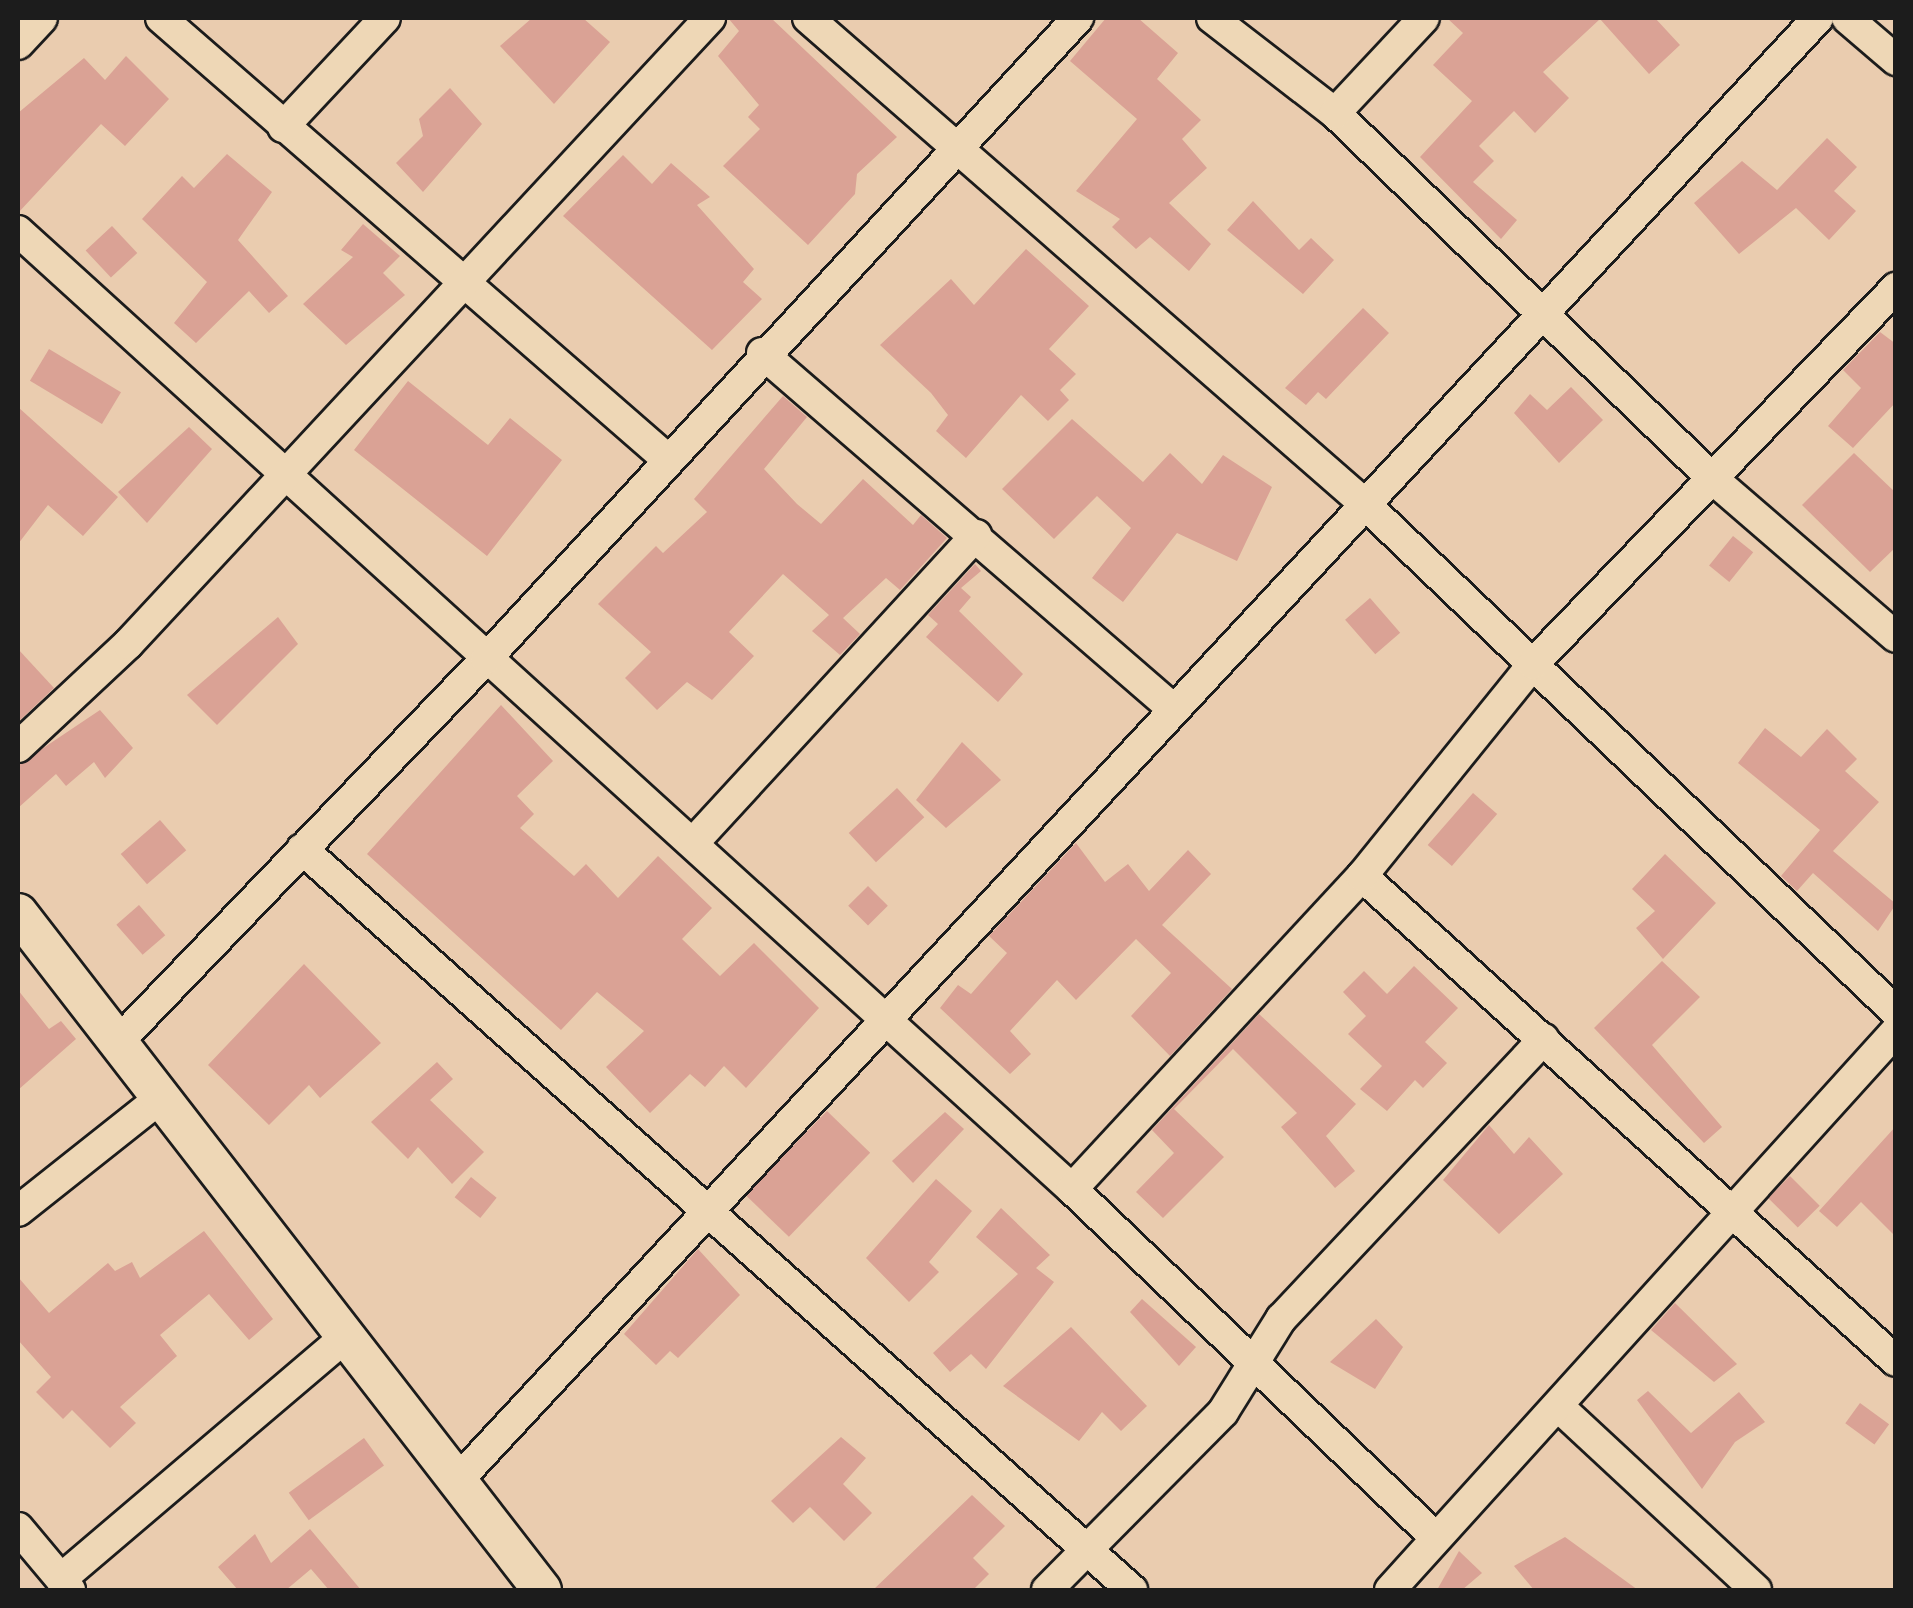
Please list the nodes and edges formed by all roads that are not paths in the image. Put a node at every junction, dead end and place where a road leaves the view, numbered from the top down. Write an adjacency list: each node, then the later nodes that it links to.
1 (42, 18): 11 (street)
2 (161, 18): 14 (street)
3 (385, 18): 14 (street)
4 (710, 18): 17 (street)
5 (808, 18): 15 (street)
6 (1078, 18): 15 (street)
7 (1212, 18): 13 (street)
8 (1424, 18): 13 (street)
9 (1818, 18): 19 (street)
10 (1846, 18): 12 (street)
11 (18, 44)
12 (1896, 60)
13 (1335, 113): 19 (street)
14 (283, 126): 17 (street)
15 (955, 148): 20 (street); 24 (street)
16 (18, 231): 22 (street)
17 (469, 282): 21 (street); 22 (street)
18 (1896, 288): 23 (street)
19 (1542, 320): 23 (street); 24 (street)
20 (762, 353): 21 (street); 25 (street)
21 (666, 458): 27 (street)
22 (285, 478): 27 (street); 30 (street)
23 (1714, 480): 26 (street); 28 (street)
24 (1366, 505): 28 (street); 29 (street)
25 (976, 535): 29 (street); 31 (street)
26 (1896, 637)
27 (486, 660): 31 (street); 32 (street)
28 (1533, 664): 33 (street); 35 (street)
29 (1171, 707): 36 (street)
30 (18, 747)
31 (694, 842): 36 (street)
32 (302, 849): 39 (street); 44 (street)
33 (1362, 876): 38 (street); 41 (street)
34 (18, 913): 39 (street)
35 (1896, 1012)
36 (884, 1022): 41 (street); 44 (street)
37 (1896, 1031): 43 (street)
38 (1544, 1039): 43 (street); 47 (street)
39 (116, 1044): 40 (street)
40 (158, 1100): 42 (street); 45 (street)
41 (1072, 1190): 47 (street)
42 (18, 1211)
43 (1736, 1212): 46 (street); 48 (street)
44 (711, 1217): 49 (street); 52 (street)
45 (345, 1337): 49 (street); 53 (street)
46 (1896, 1361)
47 (1255, 1366): 51 (street); 52 (street)
48 (1559, 1407): 51 (street); 58 (street)
49 (458, 1480): 54 (street)
50 (18, 1528): 53 (street)
51 (1436, 1538): 57 (street)
52 (1087, 1548): 55 (street); 56 (street)
53 (66, 1584)
54 (526, 1585)
55 (1046, 1590)
56 (1132, 1590)
57 (1390, 1590)
58 (1756, 1590)

